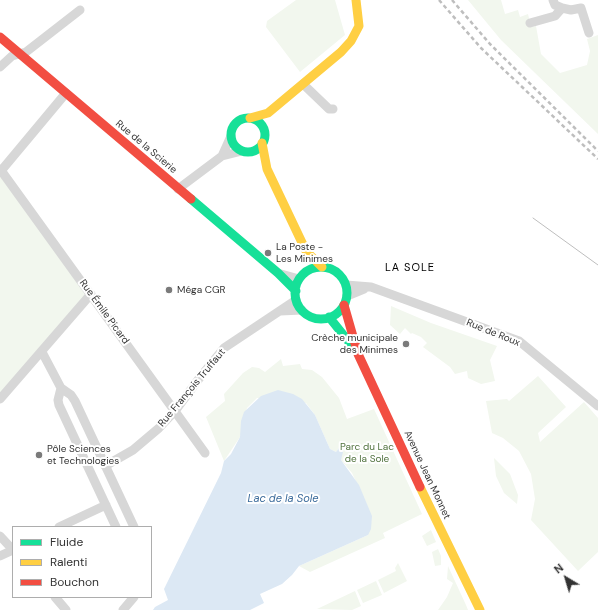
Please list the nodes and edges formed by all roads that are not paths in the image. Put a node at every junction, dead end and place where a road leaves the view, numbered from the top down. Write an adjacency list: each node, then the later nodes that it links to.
1 (347, 0): 9 (street)
2 (356, 0): 9 (street)
3 (553, 0): 4 (street)
4 (562, 8): 6 (street); 7 (street)
5 (80, 10): 10 (street)
6 (530, 23)
7 (589, 33)
8 (0, 37): 10 (street, Rue de la Scierie)
9 (353, 38): 12 (street)
10 (20, 54): 11 (street); 13 (street, Rue de la Scierie)
11 (0, 67)
12 (303, 84): 14 (street); 15 (street)
13 (66, 94): 22 (street); 23 (street, Rue de la Scierie)
14 (279, 104): 16 (street); 18 (street)
15 (333, 109)
16 (250, 118): 17 (street); 18 (street)
17 (231, 136): 19 (street); 20 (street)
18 (263, 138): 19 (street); 21 (street)
19 (246, 151): 20 (street); 21 (street)
20 (222, 156): 23 (street)
21 (267, 169): 24 (street)
22 (0, 170): 31 (street, Rue Émile Picard)
23 (178, 189): 27 (street, Rue de la Scierie)
24 (306, 251): 25 (street); 26 (street)
25 (322, 267): 26 (street); 29 (street)
26 (307, 271): 28 (street)
27 (278, 273): 28 (street, Rue de la Scierie); 32 (street, Rue de la Scierie)
28 (299, 279): 32 (street)
29 (346, 285): 30 (street, Rue de Roux); 33 (street)
30 (372, 287): 33 (street); 42 (street, Rue de Roux)
31 (91, 294): 38 (street); 43 (street, Rue Émile Picard)
32 (296, 296): 35 (street); 36 (street, Rue François Truffaut)
33 (347, 296): 34 (street)
34 (344, 305): 37 (street); 39 (street, Avenue Jean Monnet)
35 (302, 310): 36 (street); 37 (street)
36 (280, 311): 43 (street, Rue François Truffaut)
37 (329, 317): 39 (street, Avenue Jean Monnet)
38 (42, 352): 40 (street); 41 (street)
39 (358, 354): 56 (street, Avenue Jean Monnet)
40 (61, 388): 45 (street); 46 (street)
41 (0, 399)
42 (598, 406)
43 (175, 411): 44 (street, Rue Émile Picard); 45 (street, Rue François Truffaut)
44 (205, 453)
45 (105, 466): 49 (street)
46 (106, 505): 47 (street); 48 (street)
47 (61, 526)
48 (116, 526)
49 (134, 526)
50 (0, 536): 51 (street)
51 (12, 549)
52 (12, 550): 53 (street)
53 (0, 556)
54 (56, 598): 57 (street)
55 (133, 598): 58 (street)
56 (478, 608)
57 (66, 610)
58 (123, 610)

